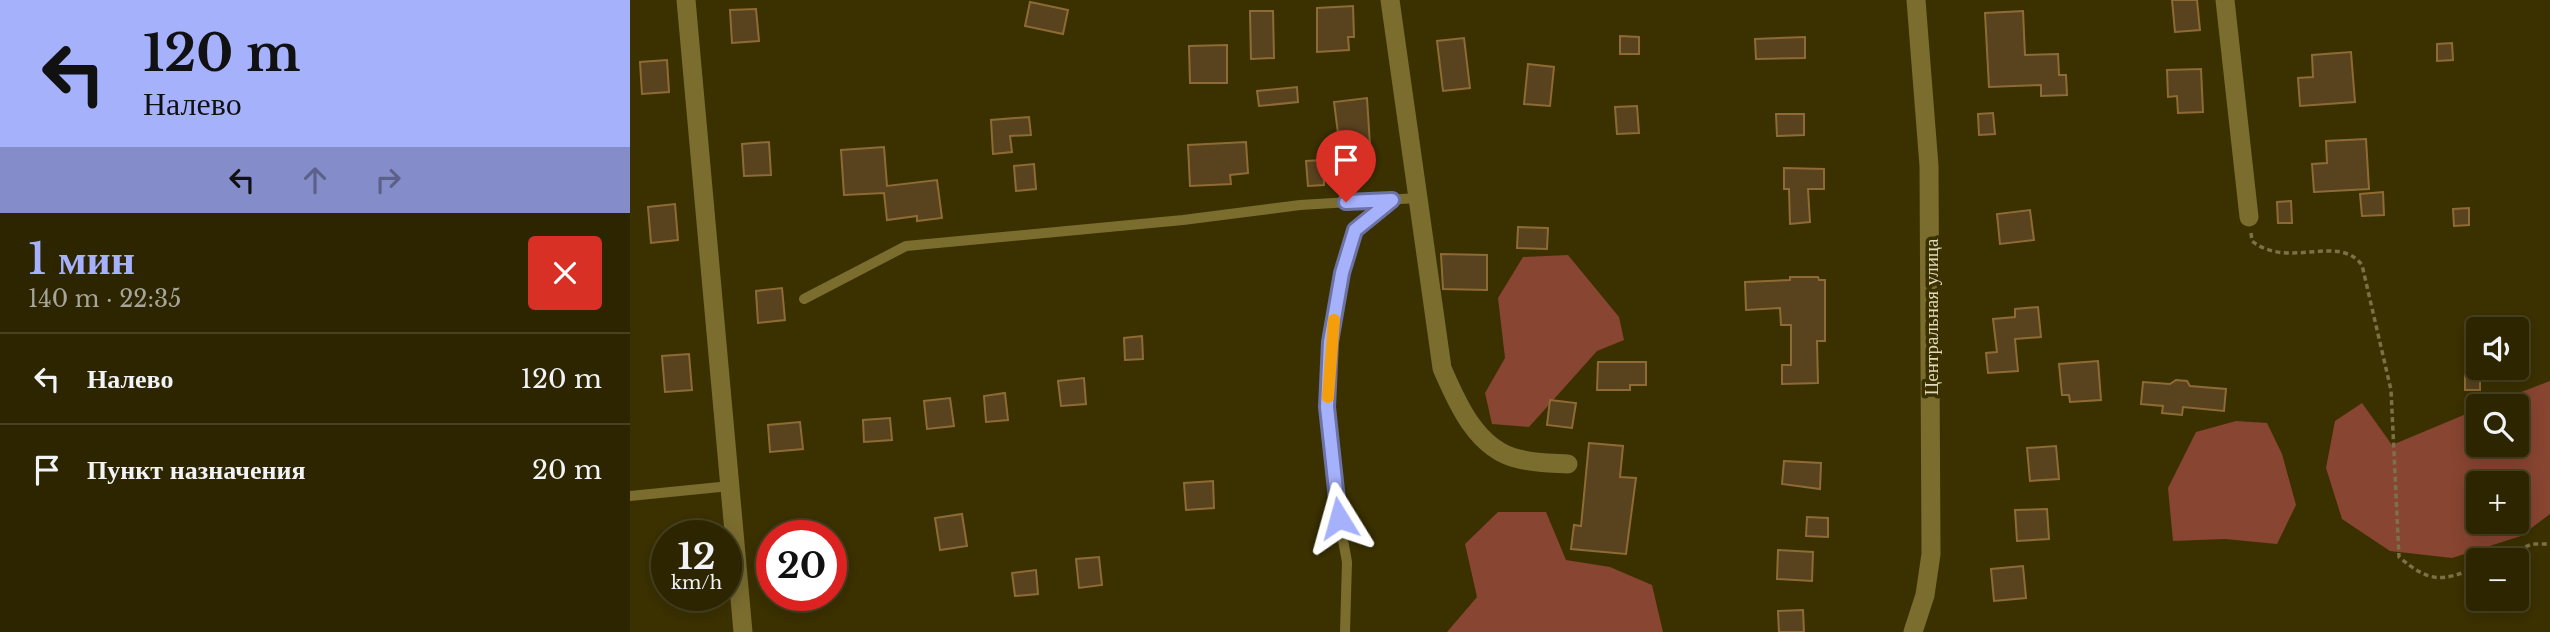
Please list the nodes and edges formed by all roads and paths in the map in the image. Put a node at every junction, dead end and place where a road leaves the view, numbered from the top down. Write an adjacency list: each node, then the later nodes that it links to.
1 (686, 0): 10 (street)
2 (1390, 0): 5 (street)
3 (1916, 0): 17 (street, Центральная улица)
4 (2225, 0): 7 (street)
5 (1418, 198): 6 (lane); 9 (street)
6 (1392, 200): 8 (lane); 16 (lane)
7 (2249, 217): 14 (path)
8 (804, 299)
9 (1568, 464)
10 (730, 486): 11 (lane); 15 (street)
11 (630, 496)
12 (2550, 544): 13 (path)
13 (2522, 548)
14 (2466, 572)
15 (743, 632)
16 (1345, 632)
17 (1913, 632)

